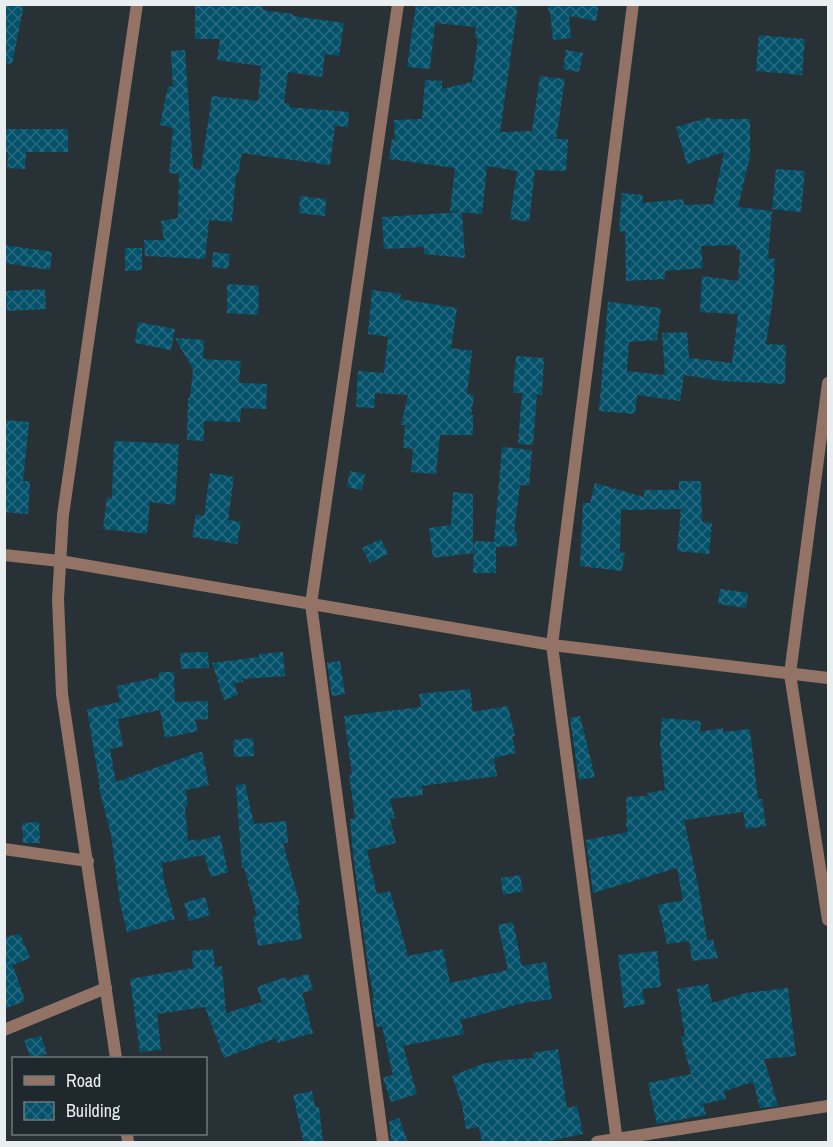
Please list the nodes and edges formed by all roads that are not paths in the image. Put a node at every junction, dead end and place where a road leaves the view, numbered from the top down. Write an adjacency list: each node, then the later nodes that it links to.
1 (137, 4): 6 (street)
2 (398, 4): 7 (street)
3 (633, 4): 8 (street)
4 (828, 383): 9 (street)
5 (4, 555): 6 (street)
6 (60, 561): 7 (street); 12 (street)
7 (311, 604): 8 (street); 19 (street)
8 (552, 645): 9 (street); 18 (street)
9 (790, 674): 10 (street); 13 (street)
10 (828, 678)
11 (4, 849): 12 (street)
12 (88, 861): 14 (street)
13 (828, 920)
14 (106, 988): 15 (street); 16 (street)
15 (4, 1030)
16 (116, 1057)
17 (828, 1106): 18 (street)
18 (616, 1141): 20 (street)
19 (383, 1143)
20 (597, 1143)

